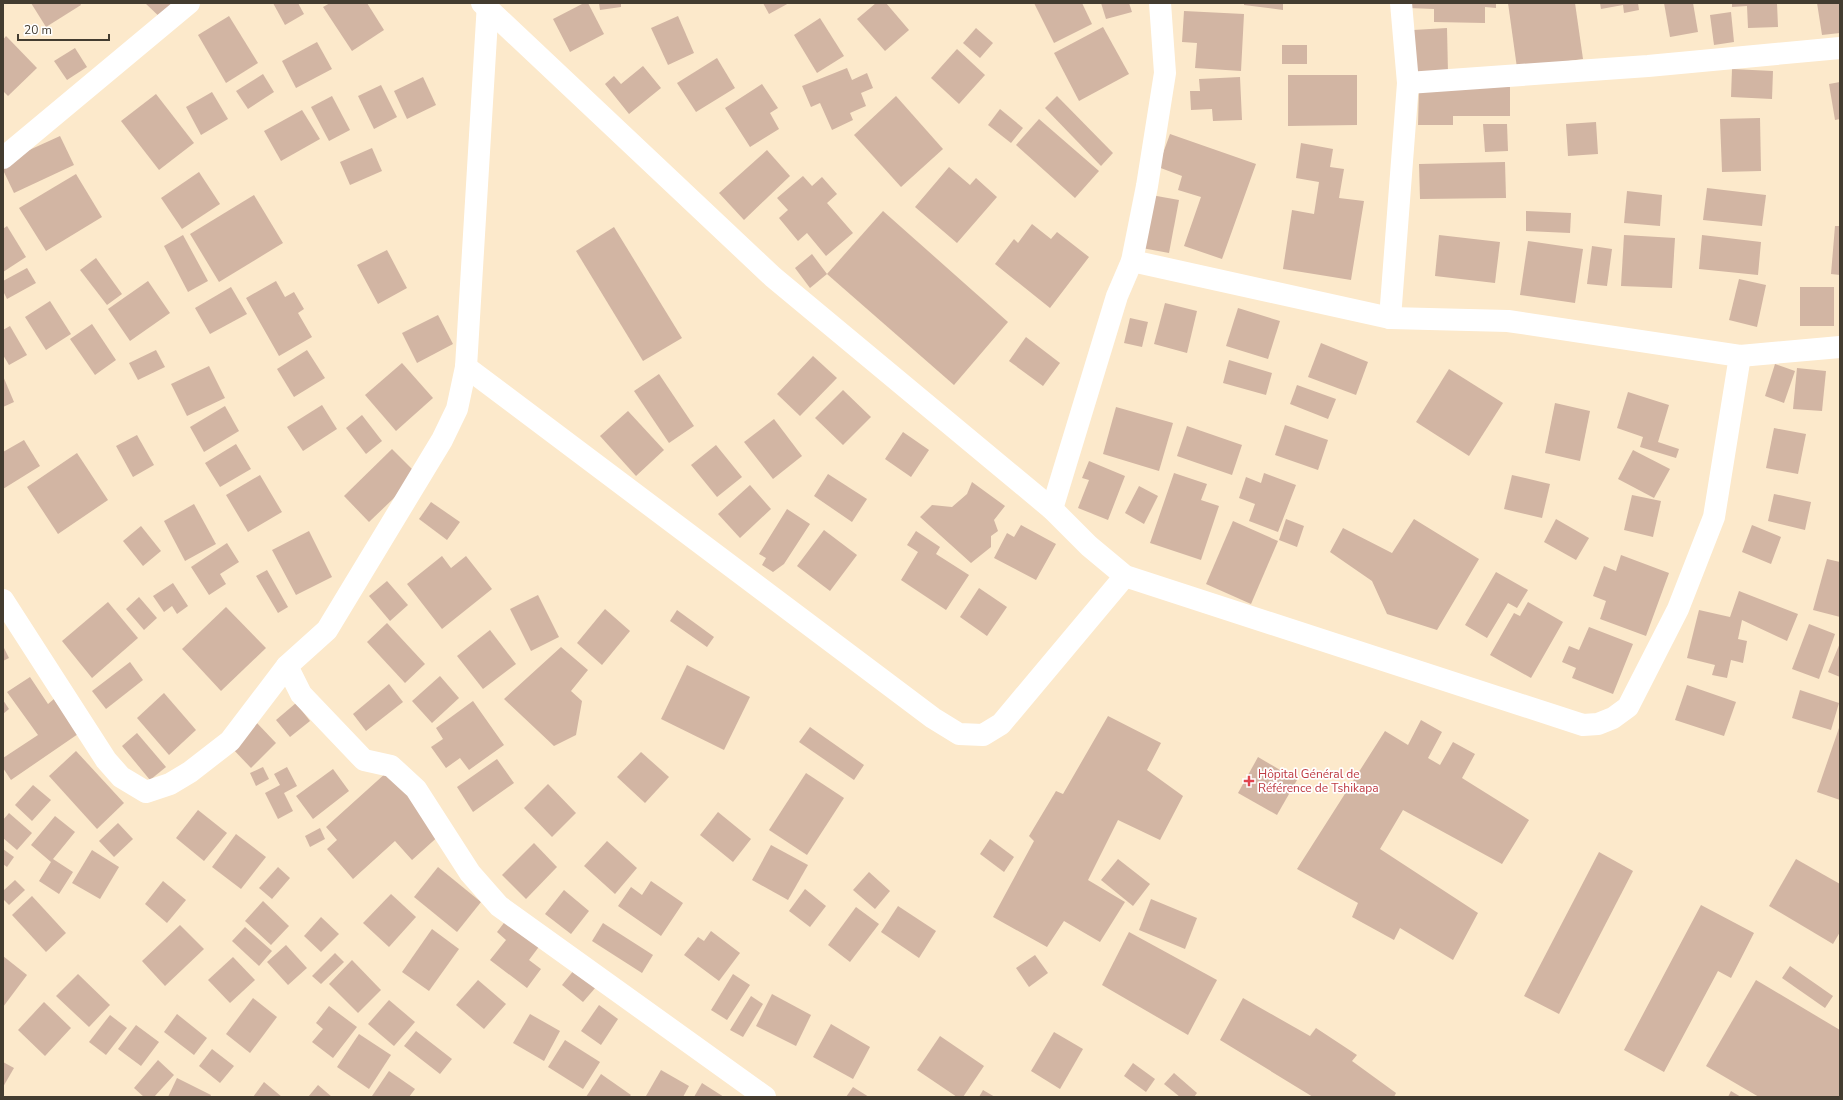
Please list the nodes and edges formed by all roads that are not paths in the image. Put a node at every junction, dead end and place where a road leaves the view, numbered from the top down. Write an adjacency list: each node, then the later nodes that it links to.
1 (189, 3): 7 (street)
2 (1160, 3): 8 (street)
3 (1401, 3): 6 (street)
4 (486, 5): 12 (street); 13 (street)
5 (1840, 48): 6 (street)
6 (1408, 83): 9 (street)
7 (3, 158)
8 (1132, 261): 9 (street); 13 (street)
9 (1390, 318): 11 (street)
10 (1840, 347): 11 (street)
11 (1740, 356): 14 (street)
12 (466, 367): 14 (street); 16 (street)
13 (1052, 509): 14 (street)
14 (1124, 576)
15 (3, 600): 16 (street)
16 (287, 666): 17 (street)
17 (765, 1097)

